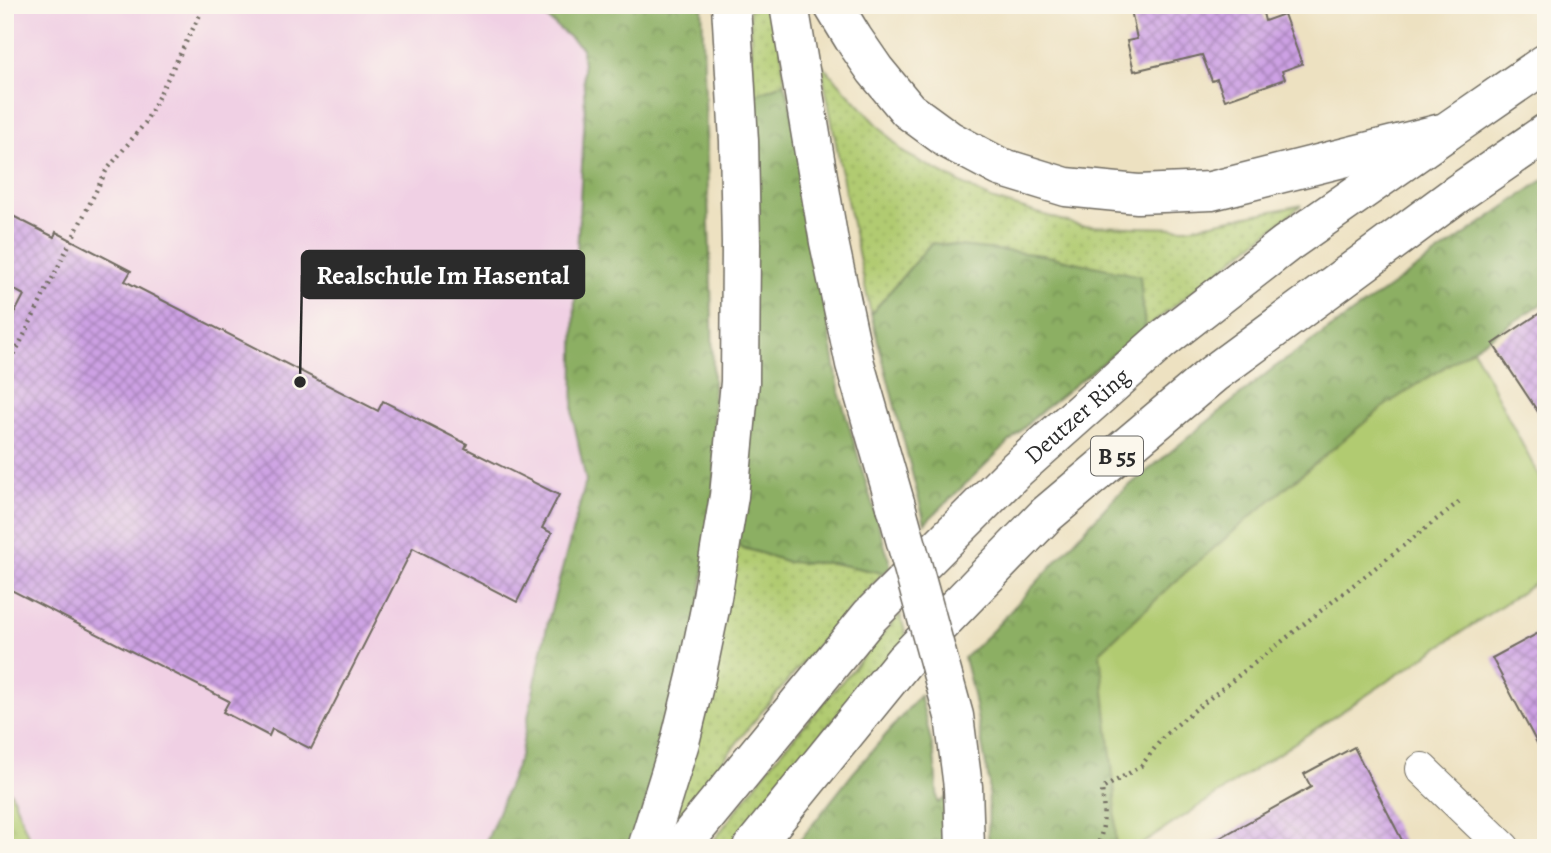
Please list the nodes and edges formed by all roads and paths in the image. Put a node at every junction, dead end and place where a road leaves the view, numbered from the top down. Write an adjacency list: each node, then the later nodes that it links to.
1 (205, 5): 8 (path)
2 (732, 5): 11 (main road)
3 (789, 5): 14 (main road, bridge)
4 (833, 5): 6 (main road, B 55)
5 (1546, 63): 6 (main road, Deutzer Ring / B 55)
6 (1447, 132): 12 (main road, Deutzer Ring / B 55)
7 (1546, 134): 13 (main road, B 55)
8 (5, 373)
9 (1460, 501): 15 (path)
10 (1422, 769): 16 (street)
11 (647, 848)
12 (680, 848)
13 (752, 848)
14 (965, 848)
15 (1096, 848)
16 (1504, 848)

